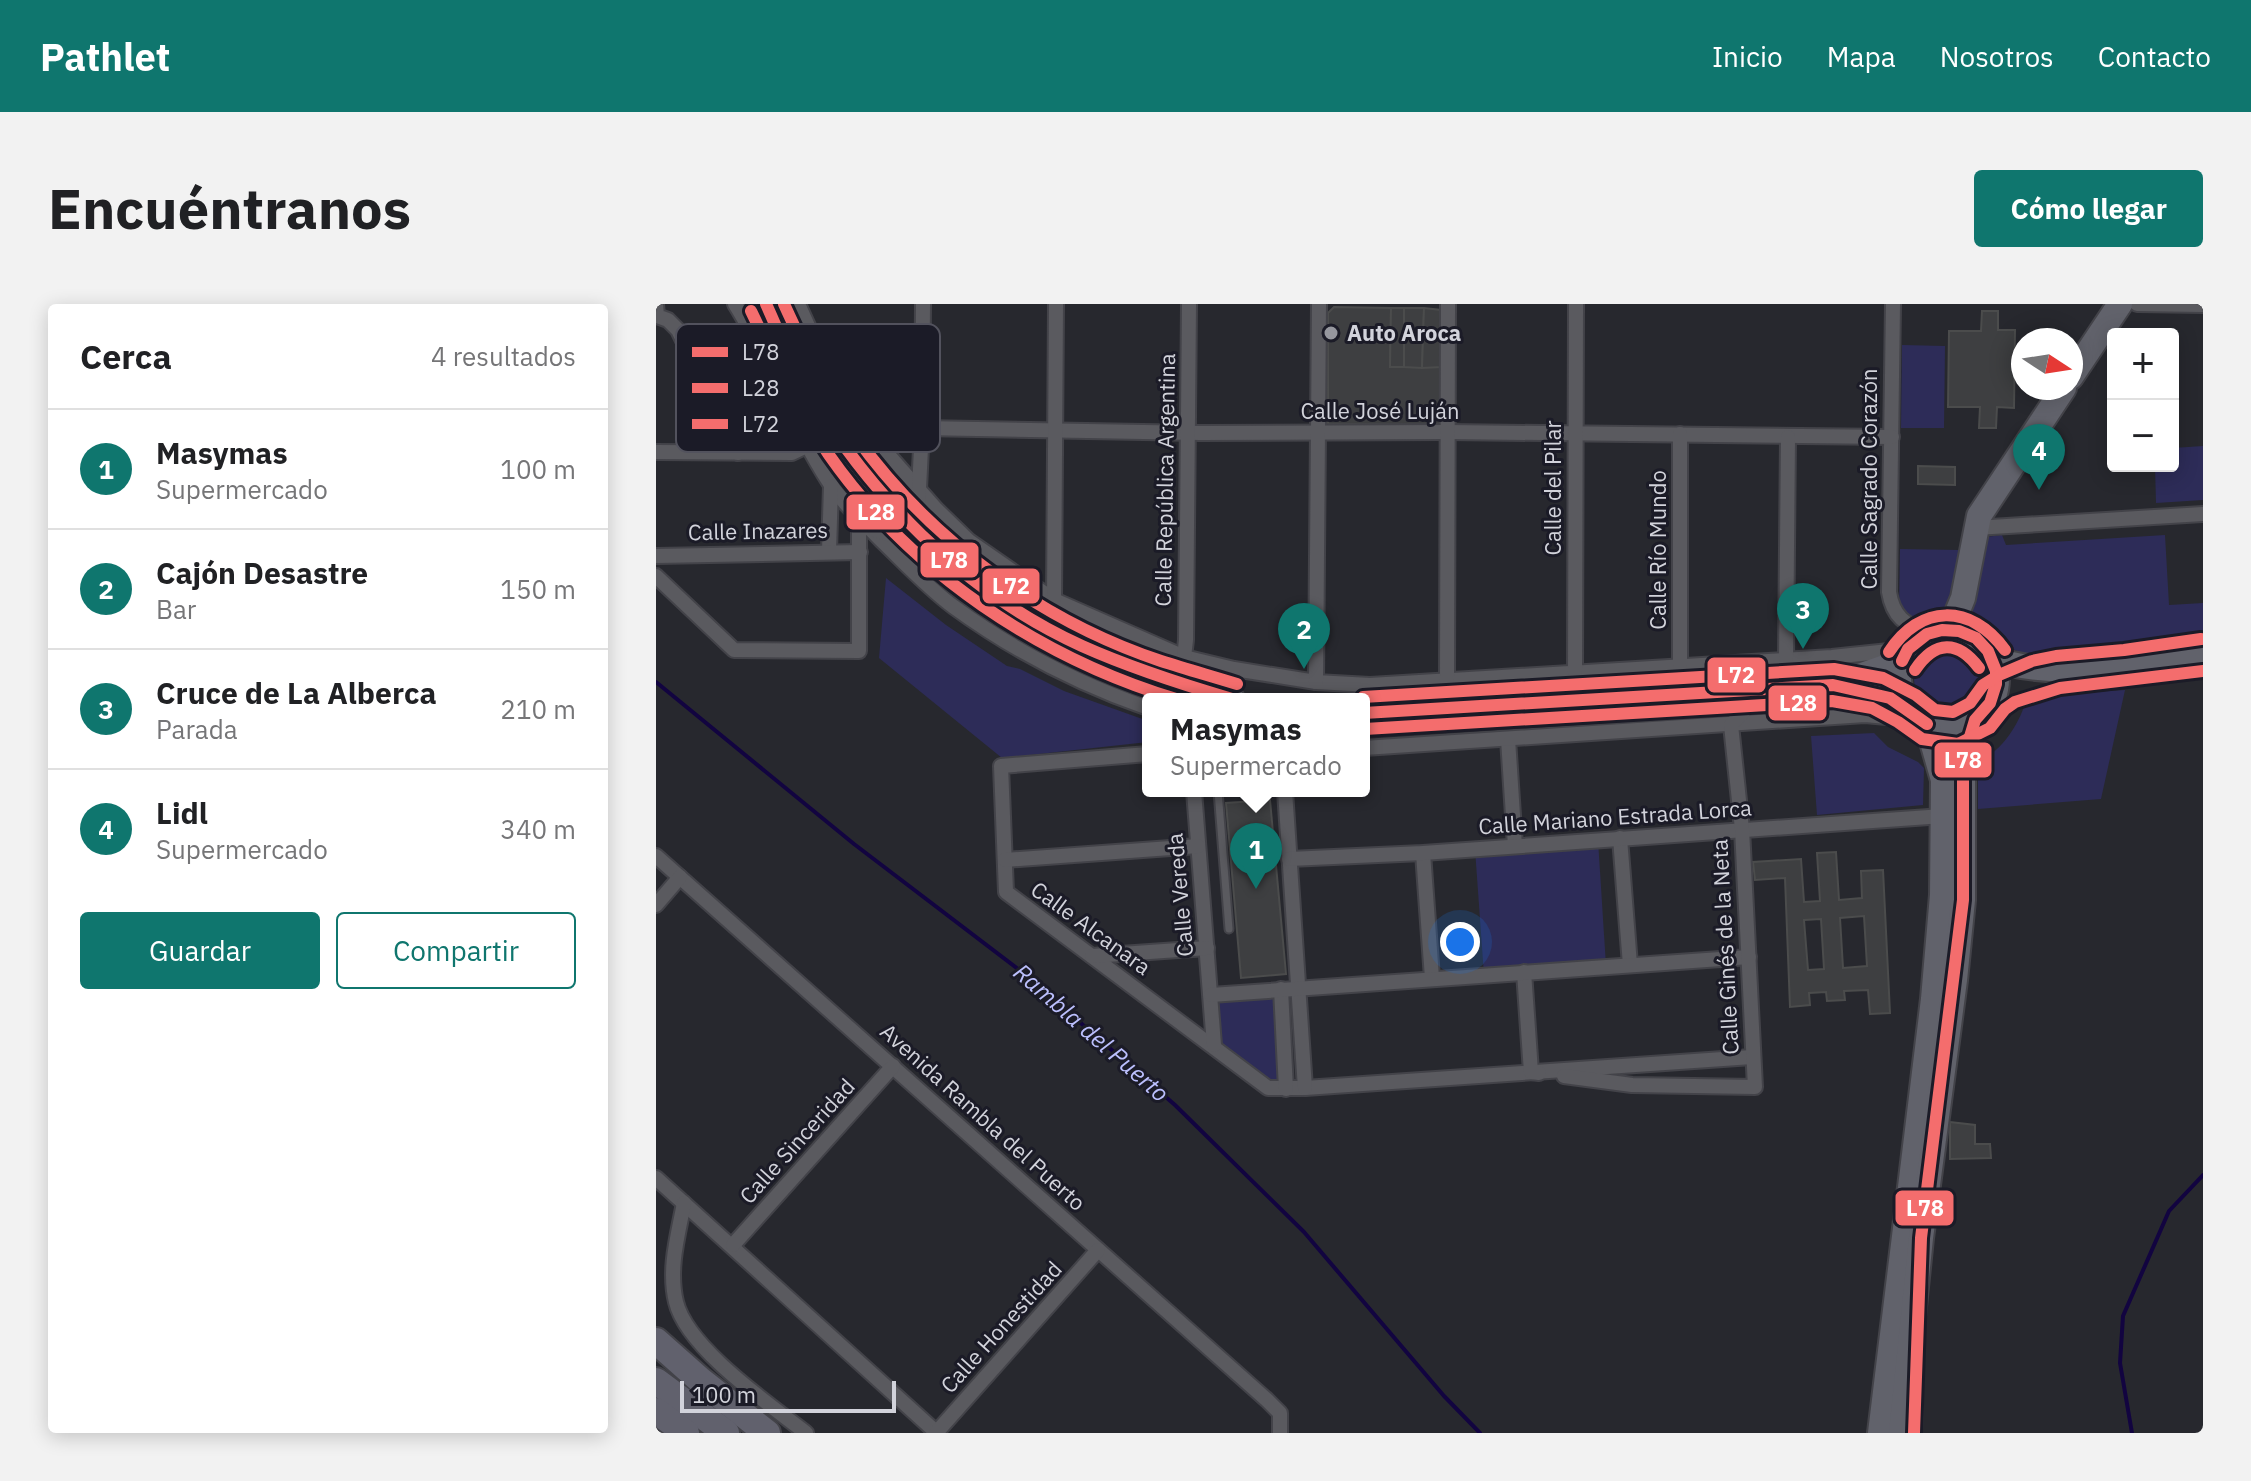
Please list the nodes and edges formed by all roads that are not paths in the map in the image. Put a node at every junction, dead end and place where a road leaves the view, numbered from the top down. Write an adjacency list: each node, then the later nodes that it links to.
1 (656, 304): 19 (street)
2 (735, 304): 15 (street)
3 (766, 304): 16 (main road)
4 (798, 304): 17 (street)
5 (923, 304): 18 (street)
6 (1056, 304): 23 (street)
7 (1189, 304): 25 (street, Calle República Argentina)
8 (1319, 304): 26 (street)
9 (1448, 304): 24 (street)
10 (1576, 304): 27 (street, Calle del Pilar)
11 (1893, 304): 30 (street, Calle Sagrado Corazón)
12 (2120, 304): 20 (main road)
13 (2137, 304): 14 (street)
14 (2203, 305)
15 (745, 324)
16 (775, 324)
17 (807, 324)
18 (923, 324)
19 (676, 328)
20 (2083, 359)
21 (2056, 400): 45 (main road)
22 (940, 428): 23 (street, Calle José Luján)
23 (1055, 429): 25 (street, Calle José Luján); 51 (street)
24 (1448, 432): 26 (street, Calle José Luján); 27 (street, Calle José Luján); 60 (street)
25 (1188, 433): 26 (street, Calle José Luján); 54 (street, Calle República Argentina)
26 (1318, 433): 61 (street)
27 (1575, 433): 28 (street, Calle José Luján); 58 (street, Calle del Pilar)
28 (1680, 434): 29 (street, Calle José Luján); 57 (street, Calle Río Mundo)
29 (1788, 437): 30 (street, Calle José Luján); 55 (street)
30 (1892, 437): 52 (street, Calle Sagrado Corazón)
31 (656, 452): 38 (street)
32 (794, 452): 38 (street)
33 (811, 452): 40 (street)
34 (837, 452): 39 (street)
35 (848, 452): 39 (main road)
36 (886, 452): 41 (street)
37 (921, 452): 41 (street)
38 (738, 453)
39 (854, 461): 43 (main road)
40 (831, 486): 44 (street); 46 (street)
41 (920, 492): 43 (street); 51 (street)
42 (2203, 514): 45 (street)
43 (905, 522): 44 (street); 49 (street); 64 (main road)
44 (864, 523): 47 (street); 49 (street)
45 (1975, 528): 52 (main road)
46 (829, 551): 47 (street, Calle Inazares); 48 (street, Calle Inazares)
47 (860, 552): 50 (street)
48 (656, 556)
49 (900, 558): 66 (street)
50 (656, 576)
51 (1054, 600): 54 (street)
52 (1931, 642): 55 (street); 56 (main road); 62 (main road); 68 (main road)
53 (2203, 655): 59 (main road)
54 (1184, 657): 61 (street)
55 (1786, 658): 57 (street)
56 (1992, 659): 59 (main road); 65 (main road)
57 (1680, 665): 58 (street)
58 (1575, 672): 60 (street)
59 (2057, 672): 65 (main road)
60 (1447, 681): 61 (street)
61 (1316, 682)
62 (1833, 685): 63 (main road); 68 (main road)
63 (1783, 689): 67 (main road); 70 (street)
64 (1211, 693)
65 (1994, 697): 69 (main road)
66 (1142, 706)
67 (1370, 713)
68 (1918, 717): 69 (main road); 70 (street); 77 (main road)
69 (1975, 720): 106 (main road)
70 (1731, 725): 71 (street); 78 (street, Calle Ginés de la Neta)
71 (1508, 739): 72 (street); 81 (street)
72 (1370, 748)
73 (1142, 754): 85 (street, Calle Alcanara)
74 (1194, 797): 80 (street, Calle Vereda)
75 (1218, 797): 88 (lane)
76 (1285, 797): 84 (street)
77 (1943, 816): 78 (street, Calle Mariano Estrada Lorca); 118 (main road)
78 (1742, 829): 79 (street, Calle Mariano Estrada Lorca); 91 (street, Calle Ginés de la Neta)
79 (1620, 838): 81 (street, Calle Mariano Estrada Lorca); 92 (street)
80 (1198, 846): 85 (street); 89 (street, Calle Vereda)
81 (1515, 846): 82 (street, Calle Mariano Estrada Lorca)
82 (1423, 853): 84 (street, Calle Mariano Estrada Lorca); 94 (street)
83 (656, 856): 86 (street, Avenida Rambla del Puerto)
84 (1289, 859): 95 (street)
85 (1005, 860): 90 (street, Calle Alcanara)
86 (680, 877): 87 (street); 100 (street, Avenida Rambla del Puerto)
87 (656, 905)
88 (1229, 929)
89 (1207, 948): 90 (street); 97 (street, Calle Vereda)
90 (1092, 956): 98 (street, Calle Alcanara)
91 (1749, 957): 92 (street); 99 (street, Calle Ginés de la Neta)
92 (1630, 965): 93 (street)
93 (1524, 972): 94 (street); 101 (street)
94 (1432, 978): 95 (street)
95 (1299, 987): 96 (street); 102 (street)
96 (1281, 989): 97 (street); 103 (street)
97 (1211, 995): 98 (street, Calle Vereda)
98 (1214, 1045): 103 (street, Calle Alcanara)
99 (1752, 1057): 101 (street); 101 (street, Calle Ginés de la Neta)
100 (893, 1066): 107 (street, Calle Sinceridad); 108 (street, Avenida Rambla del Puerto)
101 (1531, 1072): 102 (street)
102 (1305, 1088): 103 (street)
103 (1286, 1089)
104 (656, 1178): 105 (street)
105 (684, 1203): 107 (street); 115 (street)
106 (1921, 1238): 119 (main road); 120 (street)
107 (733, 1245): 116 (street)
108 (1098, 1250): 116 (street, Calle Honestidad); 117 (street, Avenida Rambla del Puerto)
109 (656, 1341): 114 (highway)
110 (656, 1381): 113 (highway)
111 (656, 1411): 112 (highway)
112 (686, 1433)
113 (726, 1433)
114 (767, 1433)
115 (806, 1433)
116 (937, 1433)
117 (1280, 1433)
118 (1880, 1433)
119 (1901, 1433)
120 (1914, 1433)

